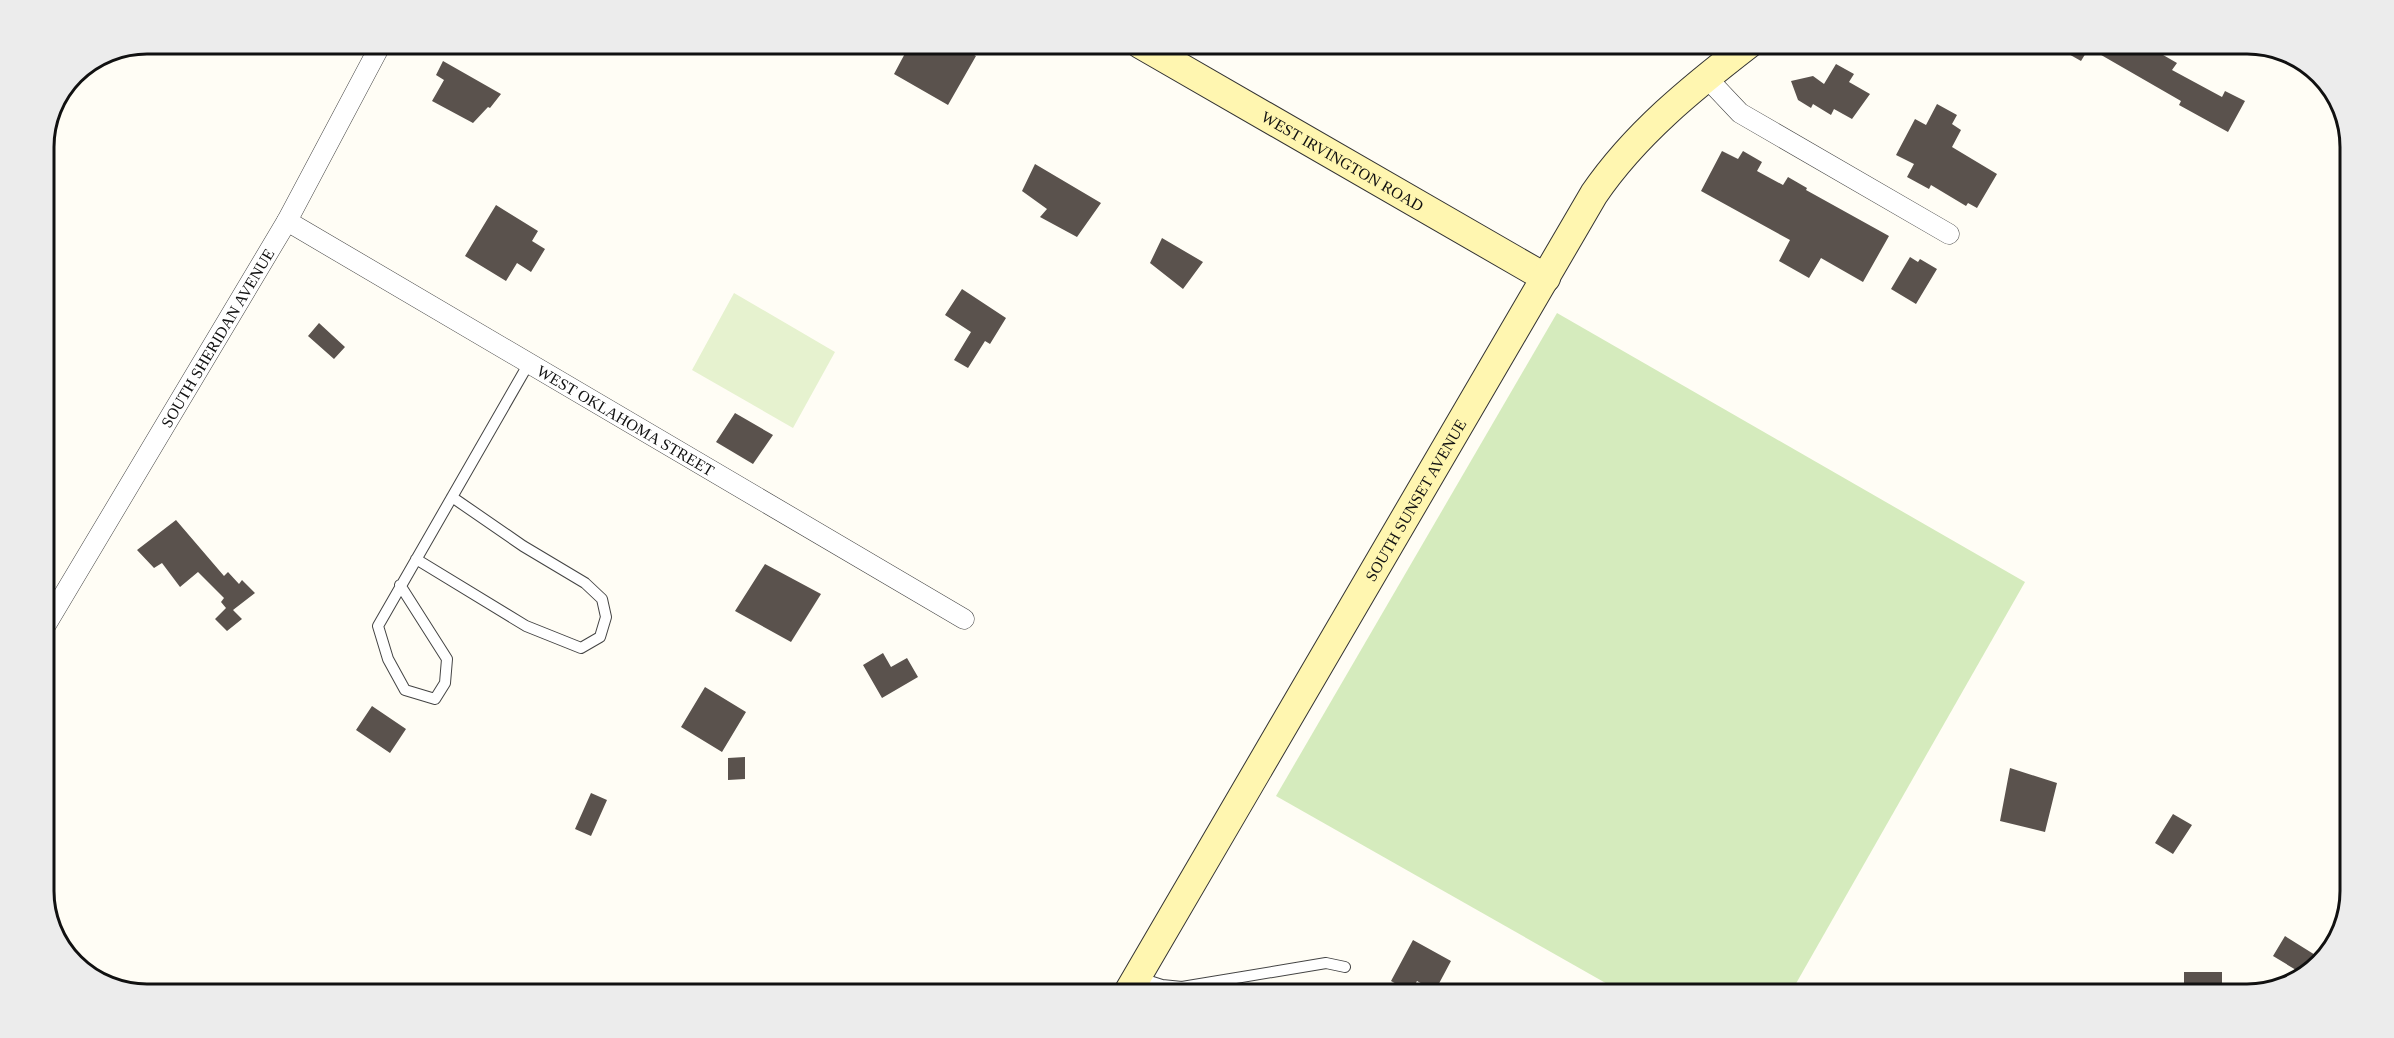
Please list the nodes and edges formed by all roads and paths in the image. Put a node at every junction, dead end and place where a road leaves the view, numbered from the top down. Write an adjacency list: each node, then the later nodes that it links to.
1 (376, 54): 5 (street, SOUTH SHERIDAN AVENUE)
2 (1157, 54): 7 (street, WEST IRVINGTON ROAD)
3 (1736, 54): 4 (street, SOUTH SUNSET AVENUE)
4 (1706, 77): 6 (street); 7 (street, SOUTH SUNSET AVENUE)
5 (287, 221): 8 (street, WEST OKLAHOMA STREET); 12 (street, SOUTH SHERIDAN AVENUE)
6 (1949, 234)
7 (1546, 278): 15 (street, SOUTH SUNSET AVENUE)
8 (529, 363): 9 (lane); 13 (street, WEST OKLAHOMA STREET)
9 (452, 497): 10 (lane); 10 (lane)
10 (416, 559): 11 (lane)
11 (400, 585): 11 (lane)
12 (54, 611)
13 (964, 619)
14 (1345, 967): 16 (lane)
15 (1133, 984)
16 (1200, 984)

